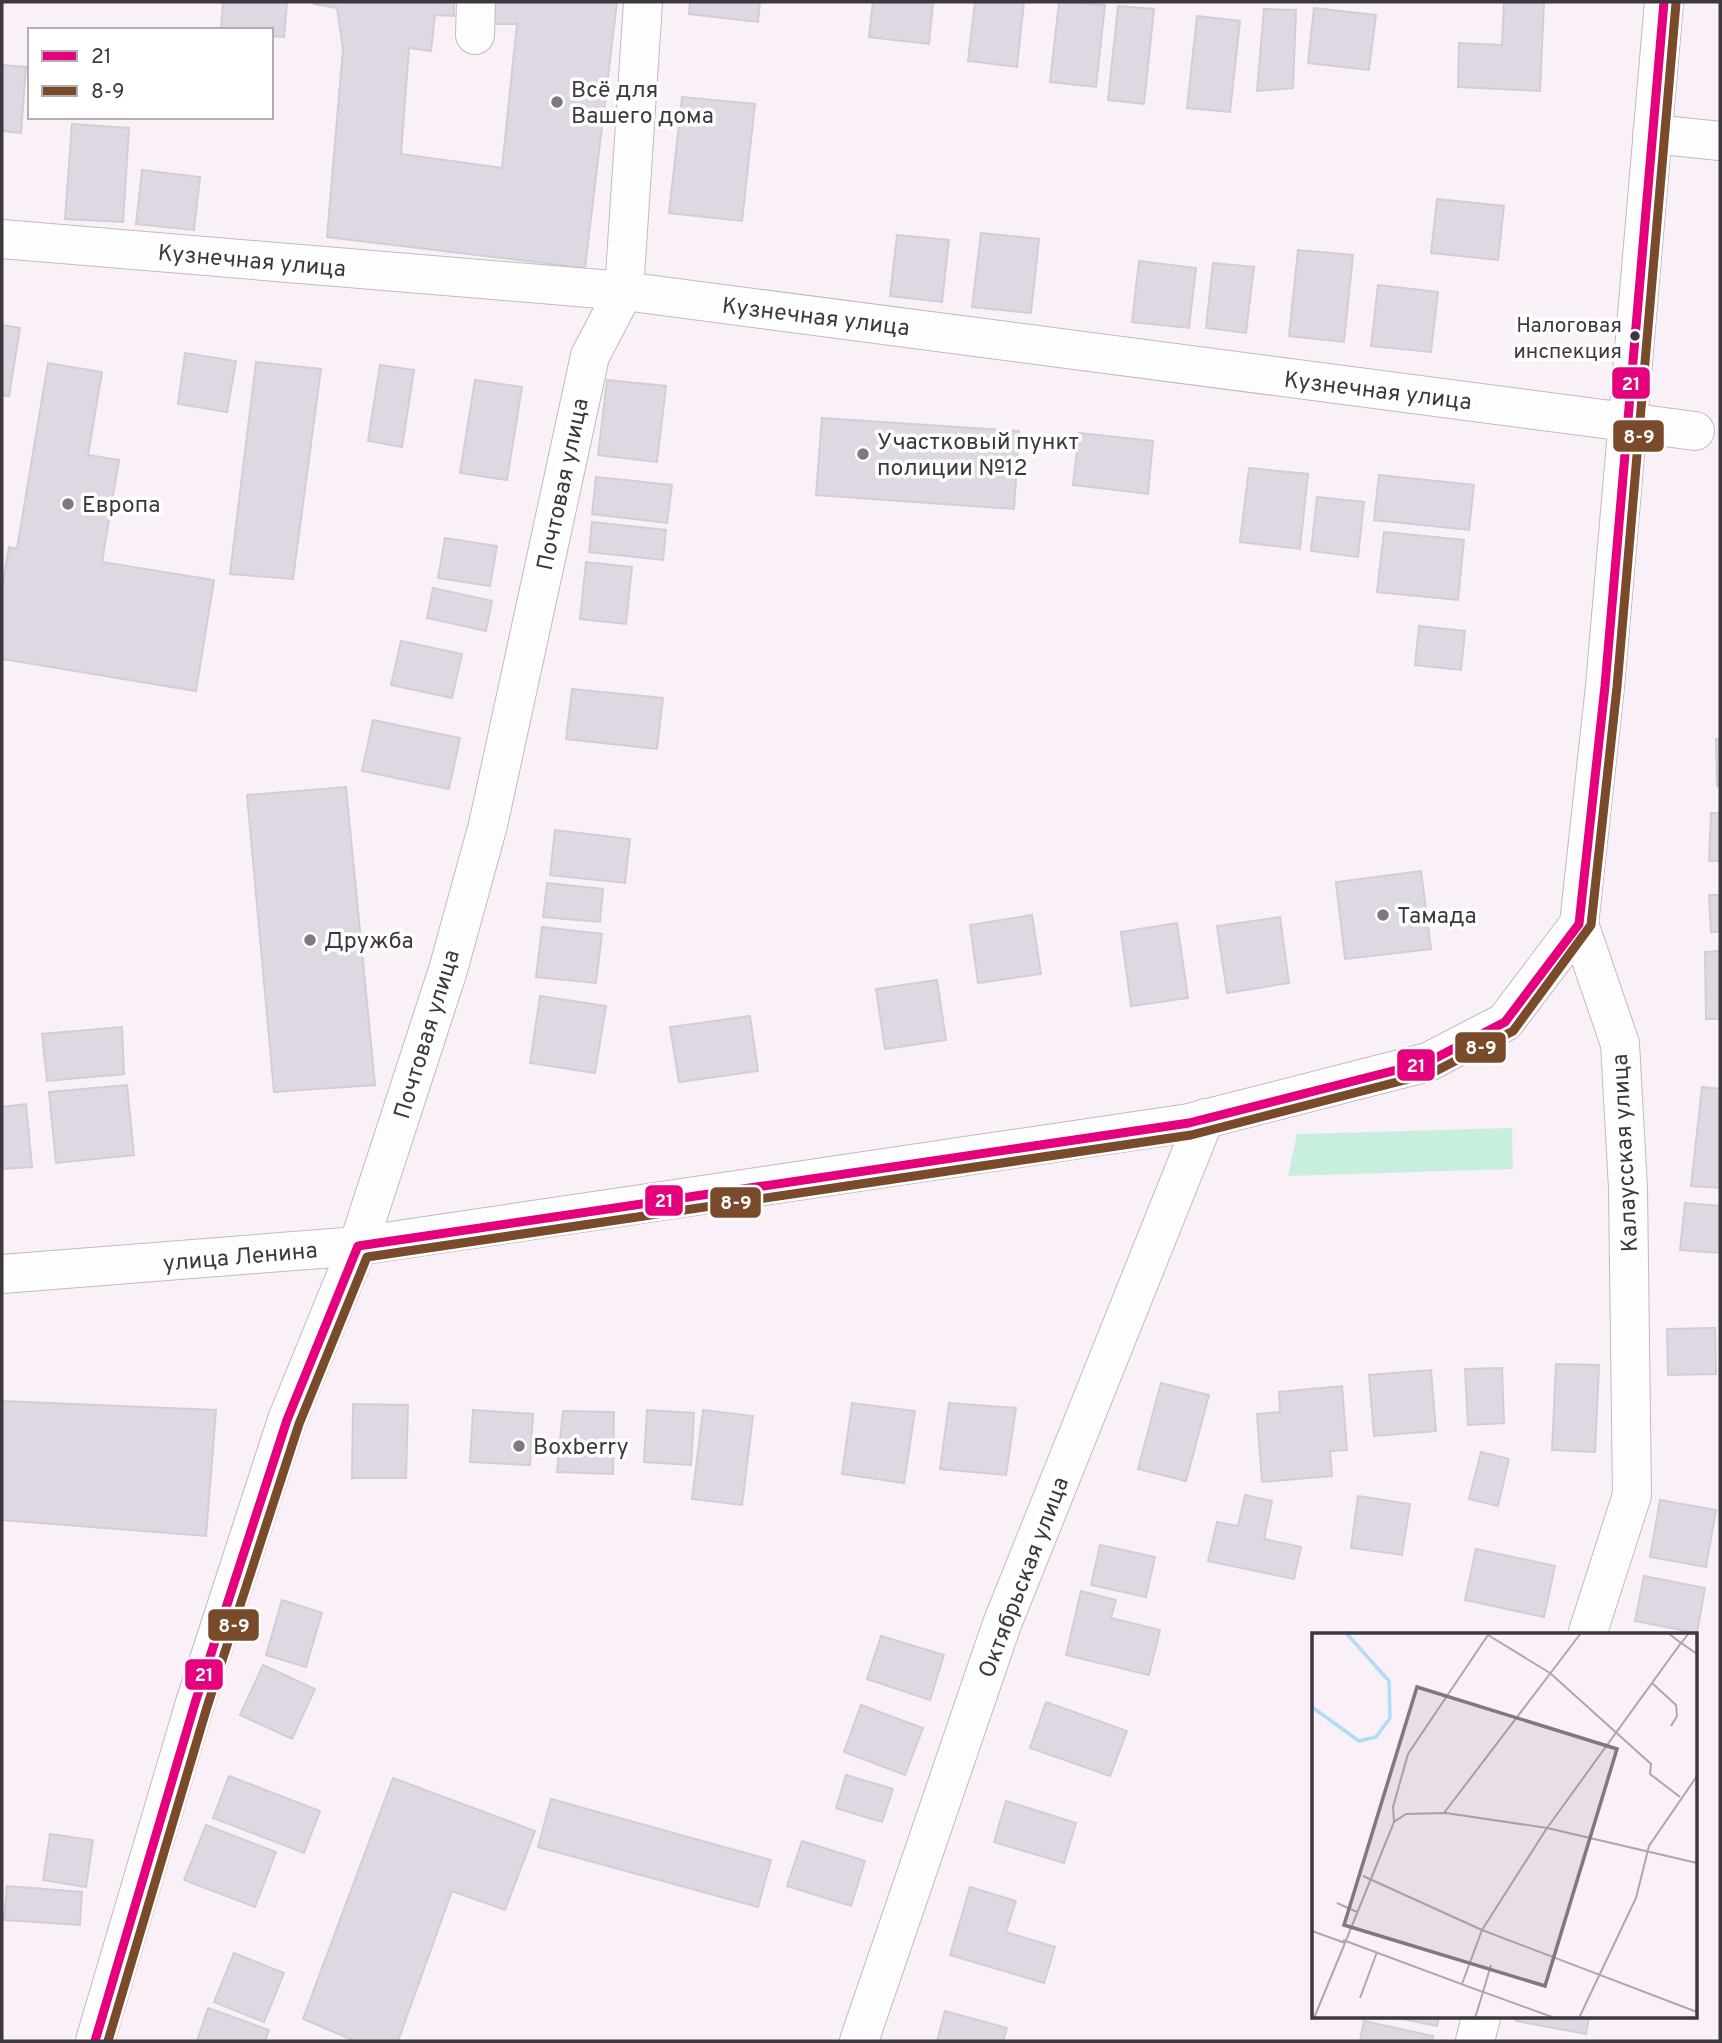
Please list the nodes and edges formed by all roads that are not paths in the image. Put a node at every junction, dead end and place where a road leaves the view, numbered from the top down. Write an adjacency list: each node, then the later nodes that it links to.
1 (643, 2): 6 (main road, Почтовая улица)
2 (1664, 2): 3 (main road, Калаусская улица)
3 (1652, 134): 4 (main road); 7 (main road, Калаусская улица)
4 (1720, 141)
5 (2, 239): 6 (main road, Кузнечная улица)
6 (624, 291): 7 (main road, Кузнечная улица); 11 (main road, Почтовая улица)
7 (1627, 422): 8 (main road, Кузнечная улица); 9 (main road, Калаусская улица)
8 (1695, 431)
9 (1579, 924): 10 (main road, улица Ленина); 13 (main road, Калаусская улица)
10 (1205, 1118): 11 (main road, улица Ленина); 16 (main road, Октябрьская улица)
11 (358, 1246): 12 (main road, улица Ленина); 15 (main road, Почтовая улица)
12 (2, 1274)
13 (1588, 1633)
14 (1481, 2018): 17 (main road)
15 (95, 2041)
16 (859, 2041)
17 (1475, 2041)

